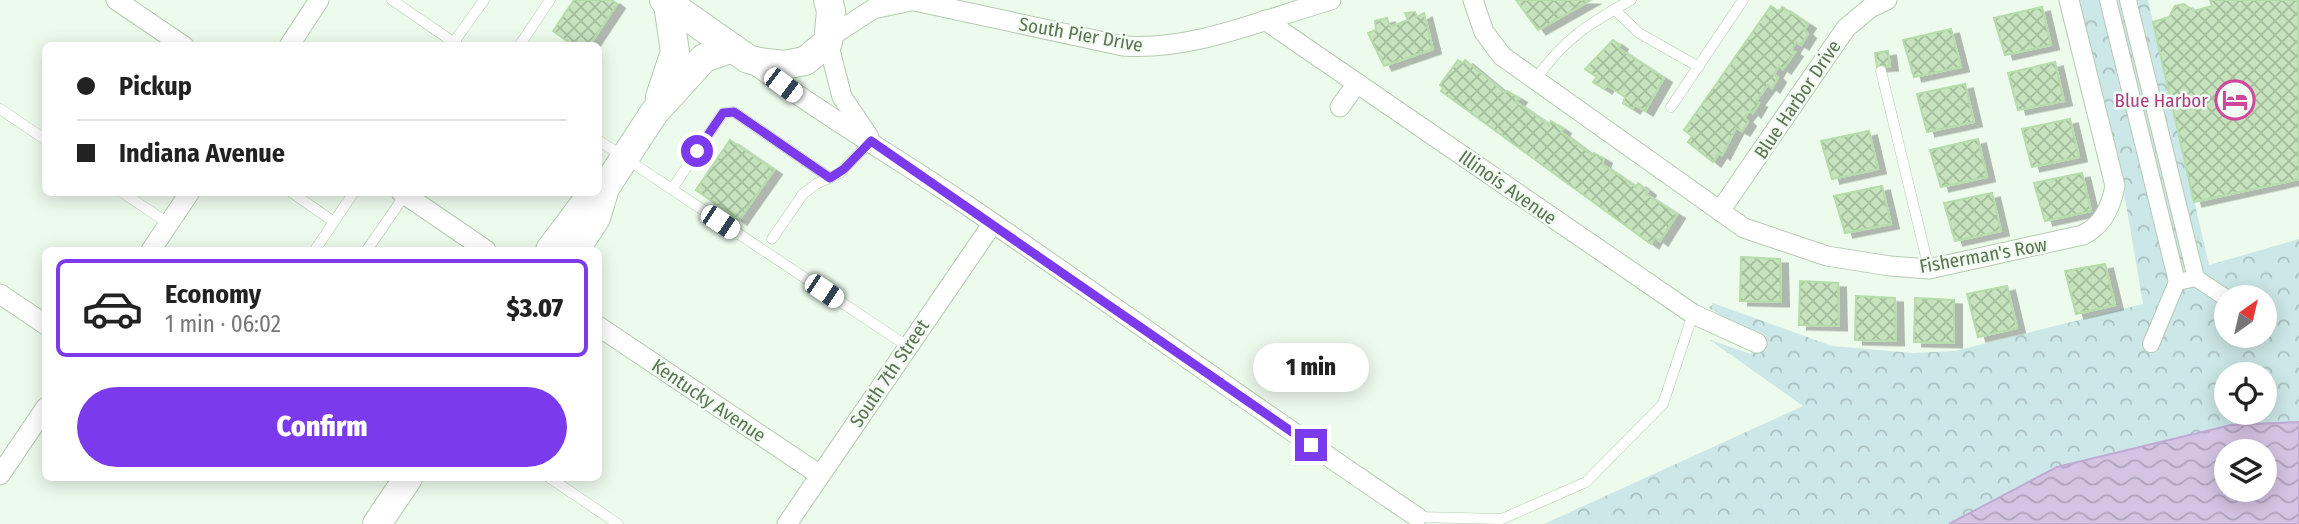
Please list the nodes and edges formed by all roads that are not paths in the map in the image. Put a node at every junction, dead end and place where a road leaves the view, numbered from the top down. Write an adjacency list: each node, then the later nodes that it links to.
1 (116, 0): 20 (street)
2 (319, 0): 21 (street)
3 (392, 0): 22 (lane)
4 (484, 0): 23 (lane)
5 (550, 0): 24 (lane)
6 (828, 0): 19 (main road)
7 (911, 0): 18 (street, South Pier Drive); 19 (street, South Pier Drive)
8 (1331, 0): 18 (street, South Pier Drive)
9 (1473, 0): 28 (street, Fisherman's Row)
10 (1631, 0): 17 (lane)
11 (1742, 0): 26 (lane)
12 (1887, 0): 49 (street, Blue Harbor Drive)
13 (2069, 0): 60 (street, Fisherman's Row)
14 (2108, 0): 62 (street)
15 (2129, 0): 61 (street)
16 (666, 2): 25 (main road); 33 (main road)
17 (1614, 9): 26 (lane); 28 (lane)
18 (1265, 20): 29 (street, Illinois Avenue)
19 (829, 39): 25 (main road); 35 (street)
20 (178, 42)
21 (292, 42)
22 (453, 42)
23 (457, 42)
24 (522, 42)
25 (740, 54): 33 (main road); 35 (street)
26 (1699, 67): 31 (lane)
27 (1881, 71): 60 (lane)
28 (1535, 80): 49 (street, Fisherman's Row)
29 (1357, 83): 30 (street); 65 (street, Illinois Avenue)
30 (1340, 107)
31 (1671, 107)
32 (0, 109): 34 (lane)
33 (654, 113): 37 (main road)
34 (42, 137)
35 (871, 141): 38 (lane); 51 (street)
36 (602, 143): 37 (lane)
37 (624, 158): 39 (main road); 40 (lane)
38 (830, 178): 40 (lane); 53 (lane)
39 (605, 188): 41 (main road); 59 (main road)
40 (672, 189): 70 (lane)
41 (602, 190)
42 (128, 196): 52 (lane)
43 (187, 196): 52 (street)
44 (297, 196): 50 (lane)
45 (351, 196): 50 (lane)
46 (402, 196): 56 (lane)
47 (406, 196): 57 (street)
48 (595, 196): 58 (main road)
49 (1720, 211): 60 (street, Fisherman's Row)
50 (334, 222): 55 (lane)
51 (993, 223): 70 (street, South 7th Street); 76 (street)
52 (169, 224): 54 (street)
53 (772, 239)
54 (153, 247)
55 (317, 247)
56 (369, 247)
57 (482, 247)
58 (552, 247)
59 (577, 247)
60 (1929, 269)
61 (2196, 278): 62 (street); 63 (street)
62 (2177, 282): 69 (street)
63 (2214, 290)
64 (0, 294): 66 (street)
65 (1693, 314): 68 (street, Illinois Avenue); 76 (lane)
66 (42, 322)
67 (602, 329): 73 (street, Kentucky Avenue)
68 (1757, 343)
69 (2151, 344)
70 (907, 346): 73 (street, South 7th Street)
71 (42, 413): 72 (street)
72 (0, 475)
73 (820, 475): 79 (street, South 7th Street)
74 (406, 481): 77 (main road)
75 (554, 481): 78 (lane)
76 (1417, 517)
77 (377, 524)
78 (618, 524)
79 (787, 524)

